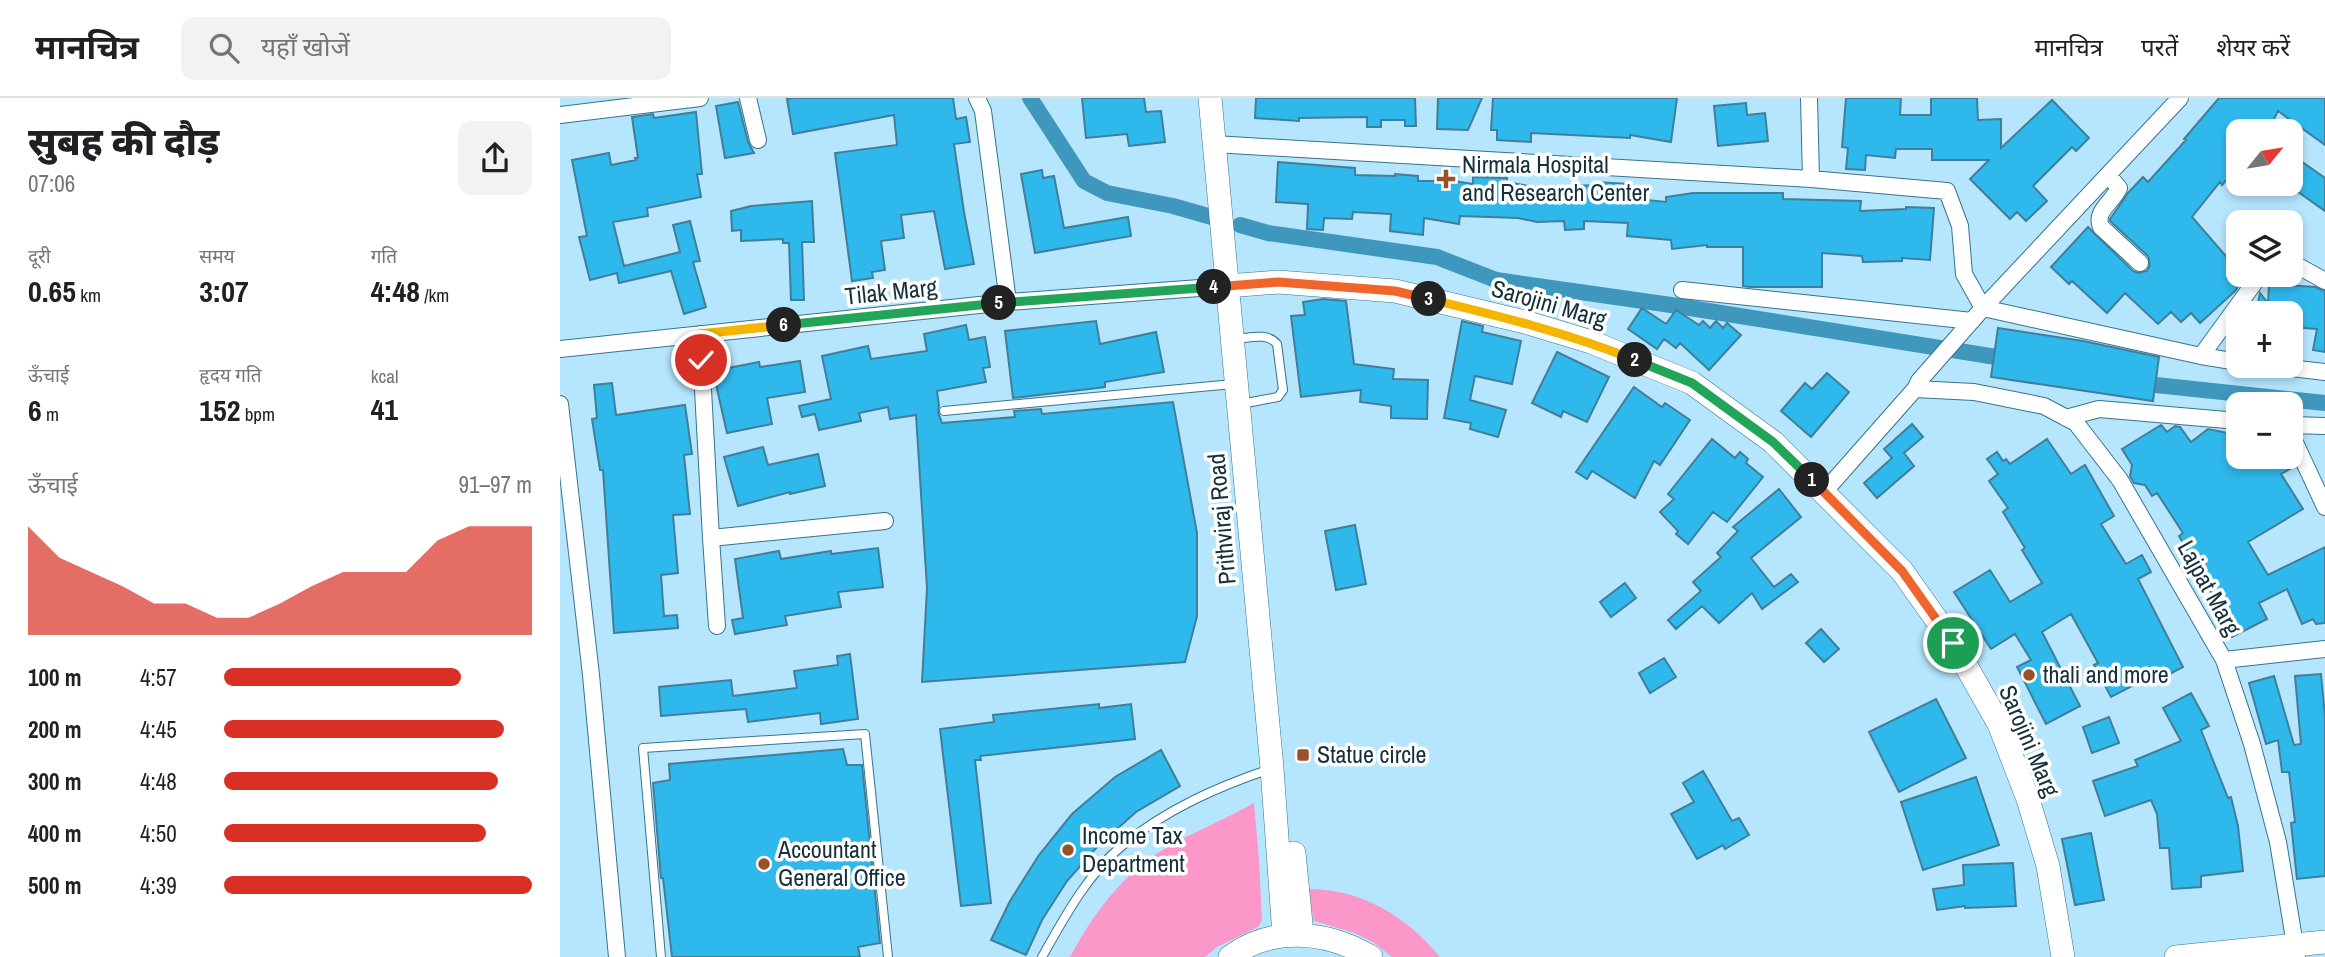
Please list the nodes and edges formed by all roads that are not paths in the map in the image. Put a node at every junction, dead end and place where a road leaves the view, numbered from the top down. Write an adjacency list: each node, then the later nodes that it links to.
1 (700, 98): 8 (street)
2 (748, 98): 9 (street)
3 (977, 98): 19 (street)
4 (1210, 98): 10 (street, Prithviraj Road)
5 (1219, 98): 10 (street, Prithviraj Road)
6 (1809, 98): 12 (street)
7 (2180, 98): 11 (street)
8 (560, 115)
9 (758, 140)
10 (1218, 144): 12 (street); 16 (street, Prithviraj Road)
11 (2108, 175): 13 (street); 20 (street)
12 (1811, 179): 20 (street)
13 (2140, 263)
14 (2303, 268): 15 (street)
15 (2325, 281)
16 (1231, 286): 19 (street, Tilak Marg); 23 (street, Prithviraj Road); 38 (street, Sarojini Marg)
17 (2251, 287): 25 (street)
18 (1682, 290): 21 (street)
19 (1008, 302): 22 (street, Tilak Marg)
20 (1983, 308): 21 (street); 25 (street)
21 (1972, 321): 29 (street)
22 (700, 334): 24 (street, Tilak Marg); 41 (street)
23 (1236, 338): 30 (street, Prithviraj Road); 30 (lane)
24 (560, 349)
25 (2201, 356): 26 (street)
26 (2226, 360)
27 (2303, 369): 28 (street)
28 (2325, 372)
29 (1917, 385): 33 (street, Lajpat Marg); 38 (street)
30 (1240, 397): 32 (lane); 45 (street, Prithviraj Road); 46 (street, Prithviraj Road)
31 (560, 404): 49 (street)
32 (944, 411)
33 (2066, 418): 34 (street); 44 (street, Lajpat Marg)
34 (2226, 420)
35 (2303, 425): 36 (street)
36 (2325, 426)
37 (2303, 460): 39 (street)
38 (1824, 492): 55 (street, Sarojini Marg)
39 (2325, 508)
40 (885, 521): 41 (street)
41 (711, 538): 42 (street)
42 (717, 626)
43 (2325, 649): 44 (street)
44 (2224, 660): 48 (street, Lajpat Marg)
45 (1272, 768): 46 (street, Prithviraj Road); 52 (lane)
46 (1293, 935): 53 (street); 54 (street)
47 (2325, 942): 48 (street)
48 (2296, 951): 56 (street)
49 (617, 957)
50 (661, 957): 51 (lane)
51 (888, 957)
52 (1042, 957)
53 (1230, 957)
54 (1371, 957)
55 (2063, 957)
56 (2175, 957)

